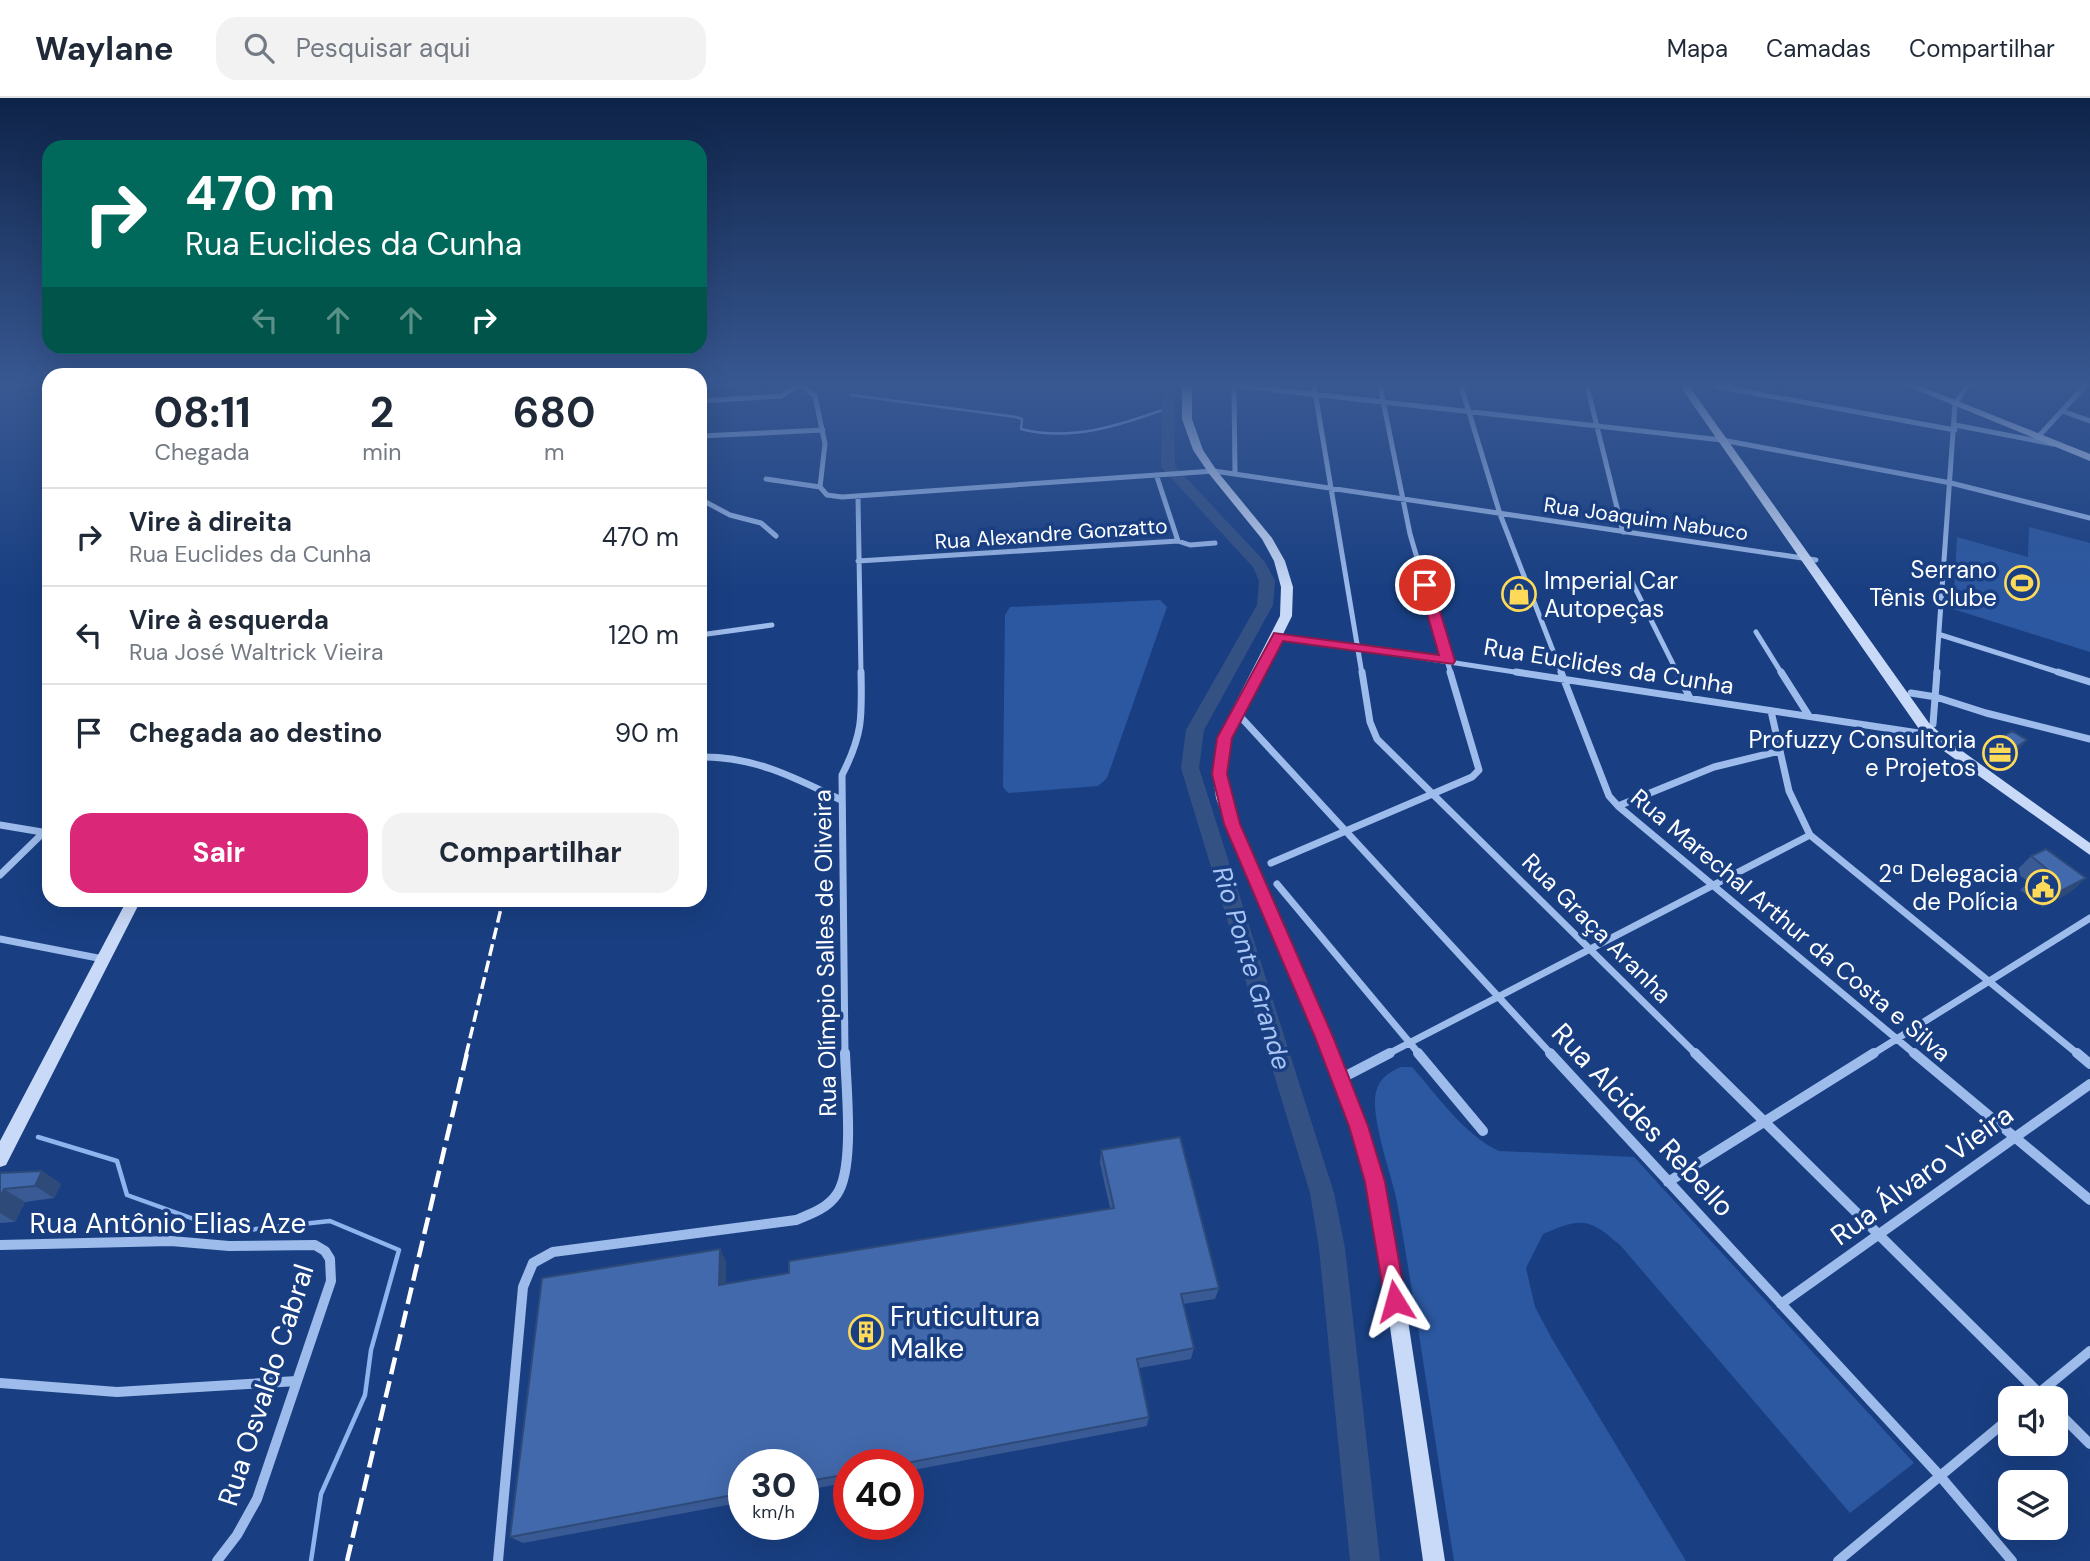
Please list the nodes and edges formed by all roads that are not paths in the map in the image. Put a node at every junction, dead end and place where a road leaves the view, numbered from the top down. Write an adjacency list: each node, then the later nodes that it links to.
1 (824, 454): 16 (street)
2 (1203, 454): 11 (street)
3 (1235, 454): 12 (street)
4 (1325, 454): 17 (street, Rua Graça Aranha)
5 (1395, 454): 19 (street)
6 (1482, 454): 21 (street, Rua Marechal Arthur da Costa e Silva)
7 (1604, 454): 23 (street)
8 (1736, 454): 27 (street)
9 (1798, 454): 15 (street)
10 (1953, 454): 15 (street)
11 (1214, 471): 12 (street, Rua Joaquim Nabuco); 13 (street, Rua Joaquim Nabuco); 34 (street)
12 (1235, 474): 17 (street, Rua Joaquim Nabuco)
13 (1157, 477): 18 (street, Rua Joaquim Nabuco); 25 (street, Rua Alexandre Gonzatto)
14 (766, 479): 16 (street, Rua Joaquim Nabuco)
15 (1951, 483): 22 (street); 33 (street)
16 (820, 487): 18 (street, Rua Joaquim Nabuco)
17 (1331, 488): 19 (street, Rua Joaquim Nabuco); 35 (street, Rua Graça Aranha)
18 (858, 497): 28 (street, Rua Olímpio Salles de Oliveira)
19 (1405, 499): 21 (street, Rua Joaquim Nabuco); 36 (street)
20 (707, 501): 24 (street)
21 (1500, 514): 23 (street, Rua Joaquim Nabuco); 37 (street, Rua Marechal Arthur da Costa e Silva)
22 (2090, 518)
23 (1623, 532): 27 (street, Rua Joaquim Nabuco)
24 (776, 536)
25 (1178, 541): 26 (street); 28 (street, Rua Alexandre Gonzatto)
26 (1215, 543)
27 (1811, 560): 39 (street); 45 (street)
28 (858, 561): 50 (street, Rua Olímpio Salles de Oliveira)
29 (1631, 580): 41 (street)
30 (772, 625): 32 (street)
31 (1756, 632): 44 (street)
32 (707, 634)
33 (1941, 635): 38 (street); 40 (street)
34 (1279, 636): 35 (street, Rua Euclides da Cunha); 43 (street)
35 (1358, 648): 36 (street, Rua Euclides da Cunha); 49 (street, Rua Graça Aranha)
36 (1448, 661): 37 (street, Rua Euclides da Cunha); 49 (street)
37 (1563, 679): 41 (street, Rua Euclides da Cunha); 51 (street, Rua Marechal Arthur da Costa e Silva)
38 (2090, 682)
39 (1911, 693): 40 (street); 45 (street)
40 (1936, 697): 45 (street); 46 (street)
41 (1690, 698): 42 (street, Rua Euclides da Cunha)
42 (1771, 710): 44 (street, Rua Euclides da Cunha); 47 (street)
43 (1237, 713): 54 (street, Rua Alcides Rebello); 74 (street)
44 (1810, 716): 45 (street, Rua Euclides da Cunha)
45 (1933, 730): 52 (street)
46 (2090, 739)
47 (1780, 751): 51 (street); 56 (street)
48 (707, 757): 50 (street)
49 (1432, 794): 54 (street); 67 (street, Rua Graça Aranha)
50 (841, 800): 96 (street, Rua Olímpio Salles de Oliveira)
51 (1618, 806): 63 (street, Rua Marechal Arthur da Costa e Silva)
52 (2041, 811): 58 (street); 59 (street)
53 (0, 825): 55 (street)
54 (1346, 831): 60 (street); 70 (street, Rua Alcides Rebello)
55 (42, 832)
56 (1810, 835): 63 (street); 69 (street)
57 (42, 837): 61 (street)
58 (2090, 841)
59 (2090, 850)
60 (1271, 863)
61 (0, 875)
62 (1277, 884): 72 (street)
63 (1713, 886): 67 (street); 71 (street, Rua Marechal Arthur da Costa e Silva)
64 (130, 907): 68 (street)
65 (2090, 918): 69 (street)
66 (0, 939): 68 (street)
67 (1589, 950): 70 (street); 76 (street, Rua Graça Aranha)
68 (104, 959): 79 (street)
69 (1987, 982): 71 (street); 73 (street)
70 (1499, 997): 72 (street); 80 (street, Rua Alcides Rebello)
71 (1896, 1039): 76 (street); 78 (street, Rua Marechal Arthur da Costa e Silva)
72 (1409, 1044): 74 (street); 77 (street)
73 (2090, 1064)
74 (1342, 1079): 97 (street)
75 (2090, 1084): 78 (street, Rua Álvaro Vieira)
76 (1763, 1122): 80 (street); 82 (street, Rua Graça Aranha)
77 (1483, 1131)
78 (2015, 1137): 81 (street, Rua Marechal Arthur da Costa e Silva); 82 (street, Rua Álvaro Vieira)
79 (0, 1159)
80 (1668, 1182): 85 (street, Rua Alcides Rebello)
81 (2090, 1200)
82 (1878, 1234): 85 (street, Rua Álvaro Vieira); 89 (street, Rua Graça Aranha)
83 (0, 1245): 84 (street, Rua Antônio Elias Aze)
84 (331, 1257): 87 (street, Rua Osvaldo Cabral)
85 (1781, 1304): 94 (street, Rua Alcides Rebello)
86 (2090, 1351): 90 (street)
87 (297, 1381): 88 (street); 95 (street, Rua Osvaldo Cabral)
88 (0, 1383)
89 (2028, 1386)
90 (2051, 1386)
91 (2068, 1422): 93 (street)
92 (1998, 1428): 94 (street)
93 (2090, 1444)
94 (1940, 1476): 98 (street); 99 (street, Rua Alcides Rebello)
95 (217, 1561)
96 (498, 1561)
97 (1434, 1561)
98 (1838, 1561)
99 (2012, 1561)

